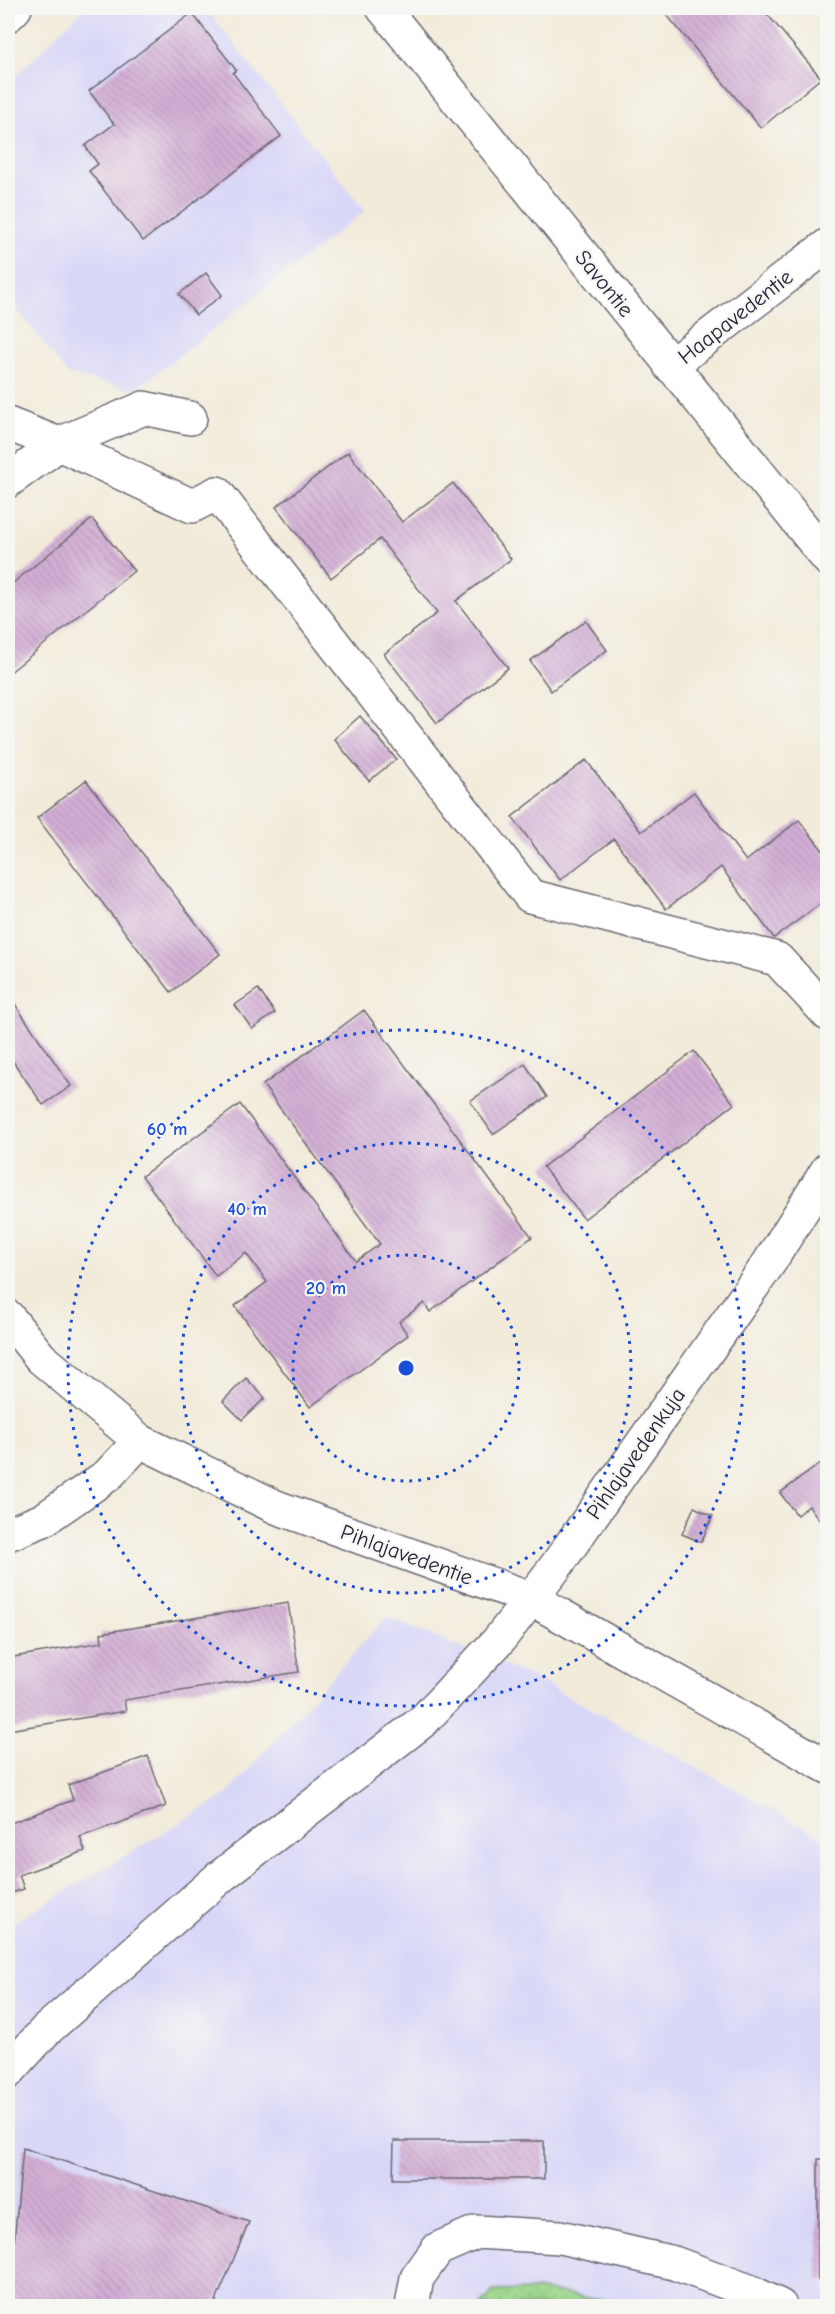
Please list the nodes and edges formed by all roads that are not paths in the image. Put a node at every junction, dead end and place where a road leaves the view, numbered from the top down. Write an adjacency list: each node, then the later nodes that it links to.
1 (15, 8): 3 (street)
2 (383, 8): 5 (street, Savontie)
3 (8, 15)
4 (828, 245): 5 (street, Haapavedentie)
5 (670, 366): 10 (street, Savontie)
6 (190, 418): 8 (street)
7 (8, 424): 8 (street)
8 (59, 444): 9 (street); 11 (street)
9 (8, 481)
10 (828, 559)
11 (828, 1014)
12 (828, 1169): 16 (street, Pihlajavedenkuja)
13 (8, 1317): 14 (street, Pihlajavedentie)
14 (140, 1441): 15 (street); 16 (street, Pihlajavedentie)
15 (8, 1534)
16 (530, 1598): 17 (street, Pihlajavedentie); 18 (street, Pihlajavedenkuja)
17 (828, 1767)
18 (8, 2072)
19 (412, 2307): 20 (street)
20 (780, 2307)

